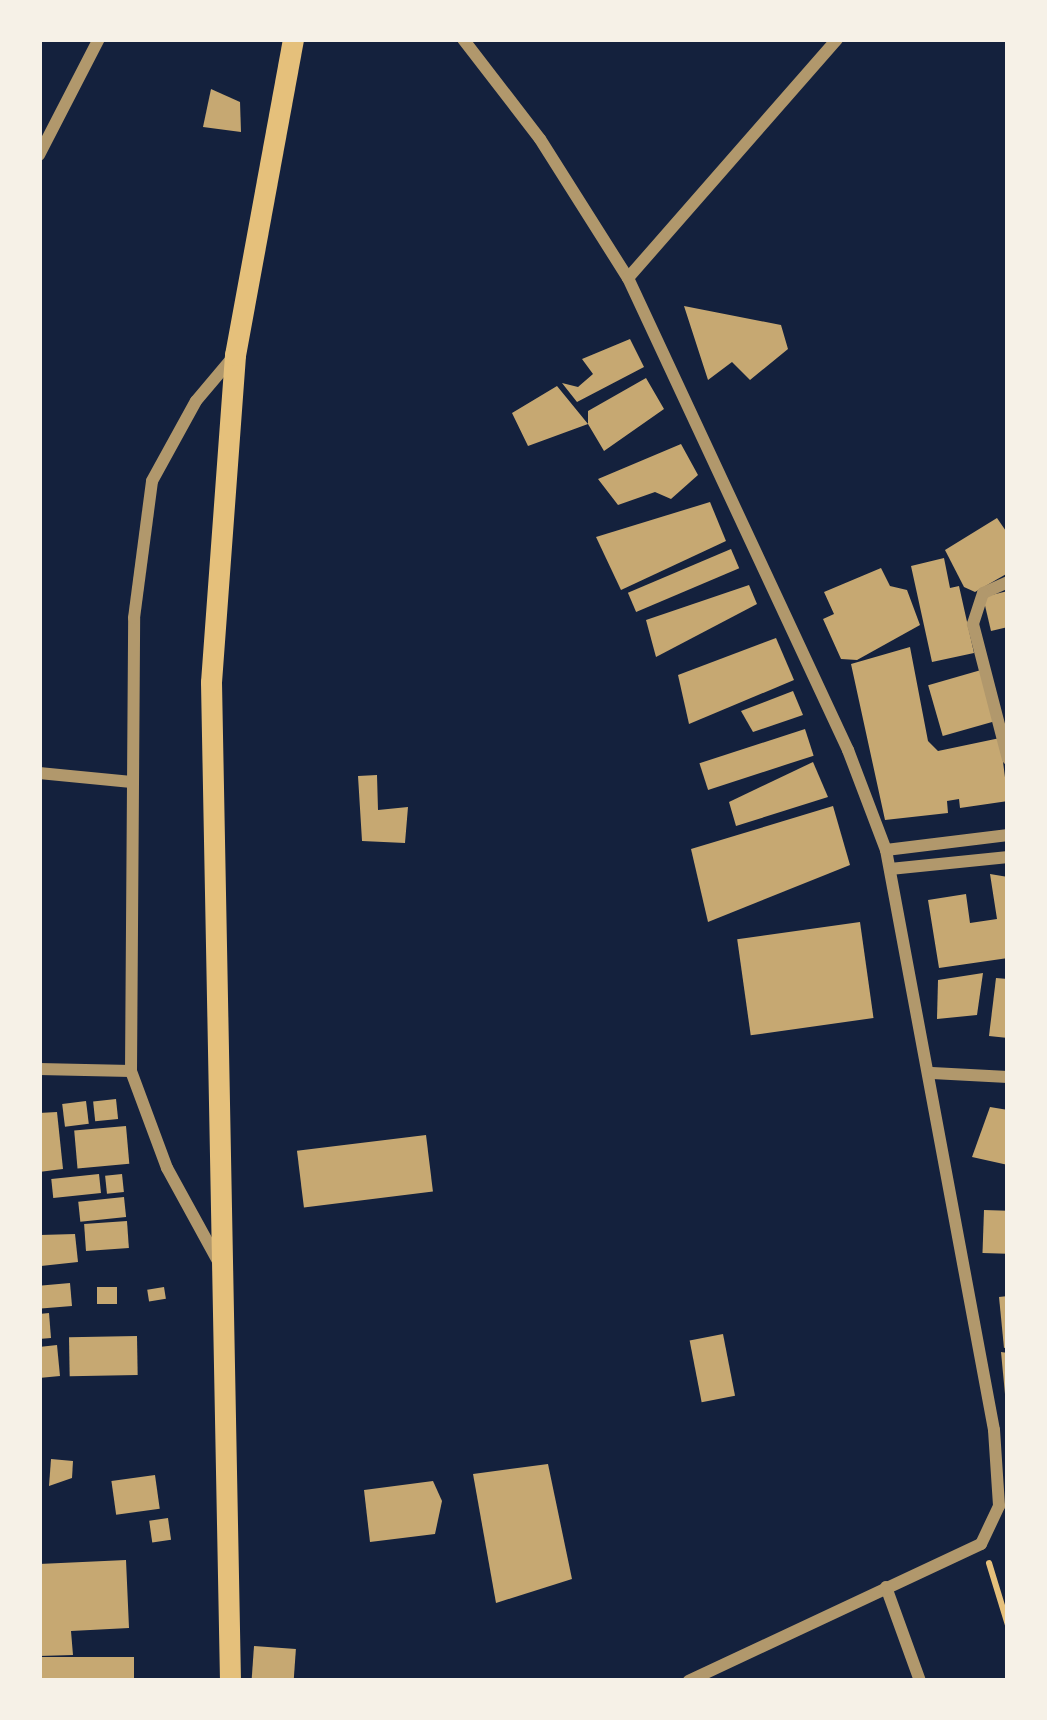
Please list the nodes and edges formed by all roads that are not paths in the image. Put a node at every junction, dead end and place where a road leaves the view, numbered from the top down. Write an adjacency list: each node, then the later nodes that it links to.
1 (98, 39): 5 (street)
2 (293, 39): 7 (main road)
3 (463, 39): 6 (street)
4 (837, 39): 6 (street)
5 (39, 155)
6 (628, 278): 13 (street)
7 (235, 356): 11 (street); 20 (main road)
8 (1008, 582): 9 (street)
9 (1008, 759)
10 (39, 773): 11 (street)
11 (132, 782): 17 (street)
12 (1008, 835): 13 (street)
13 (886, 850): 15 (street)
14 (1008, 857): 15 (street)
15 (890, 869): 18 (street)
16 (39, 1070): 17 (street)
17 (130, 1071): 20 (street)
18 (932, 1072): 19 (street); 21 (street)
19 (1008, 1077)
20 (221, 1268): 22 (main road)
21 (886, 1587): 23 (street); 24 (street)
22 (230, 1681)
23 (688, 1681)
24 (920, 1681)

